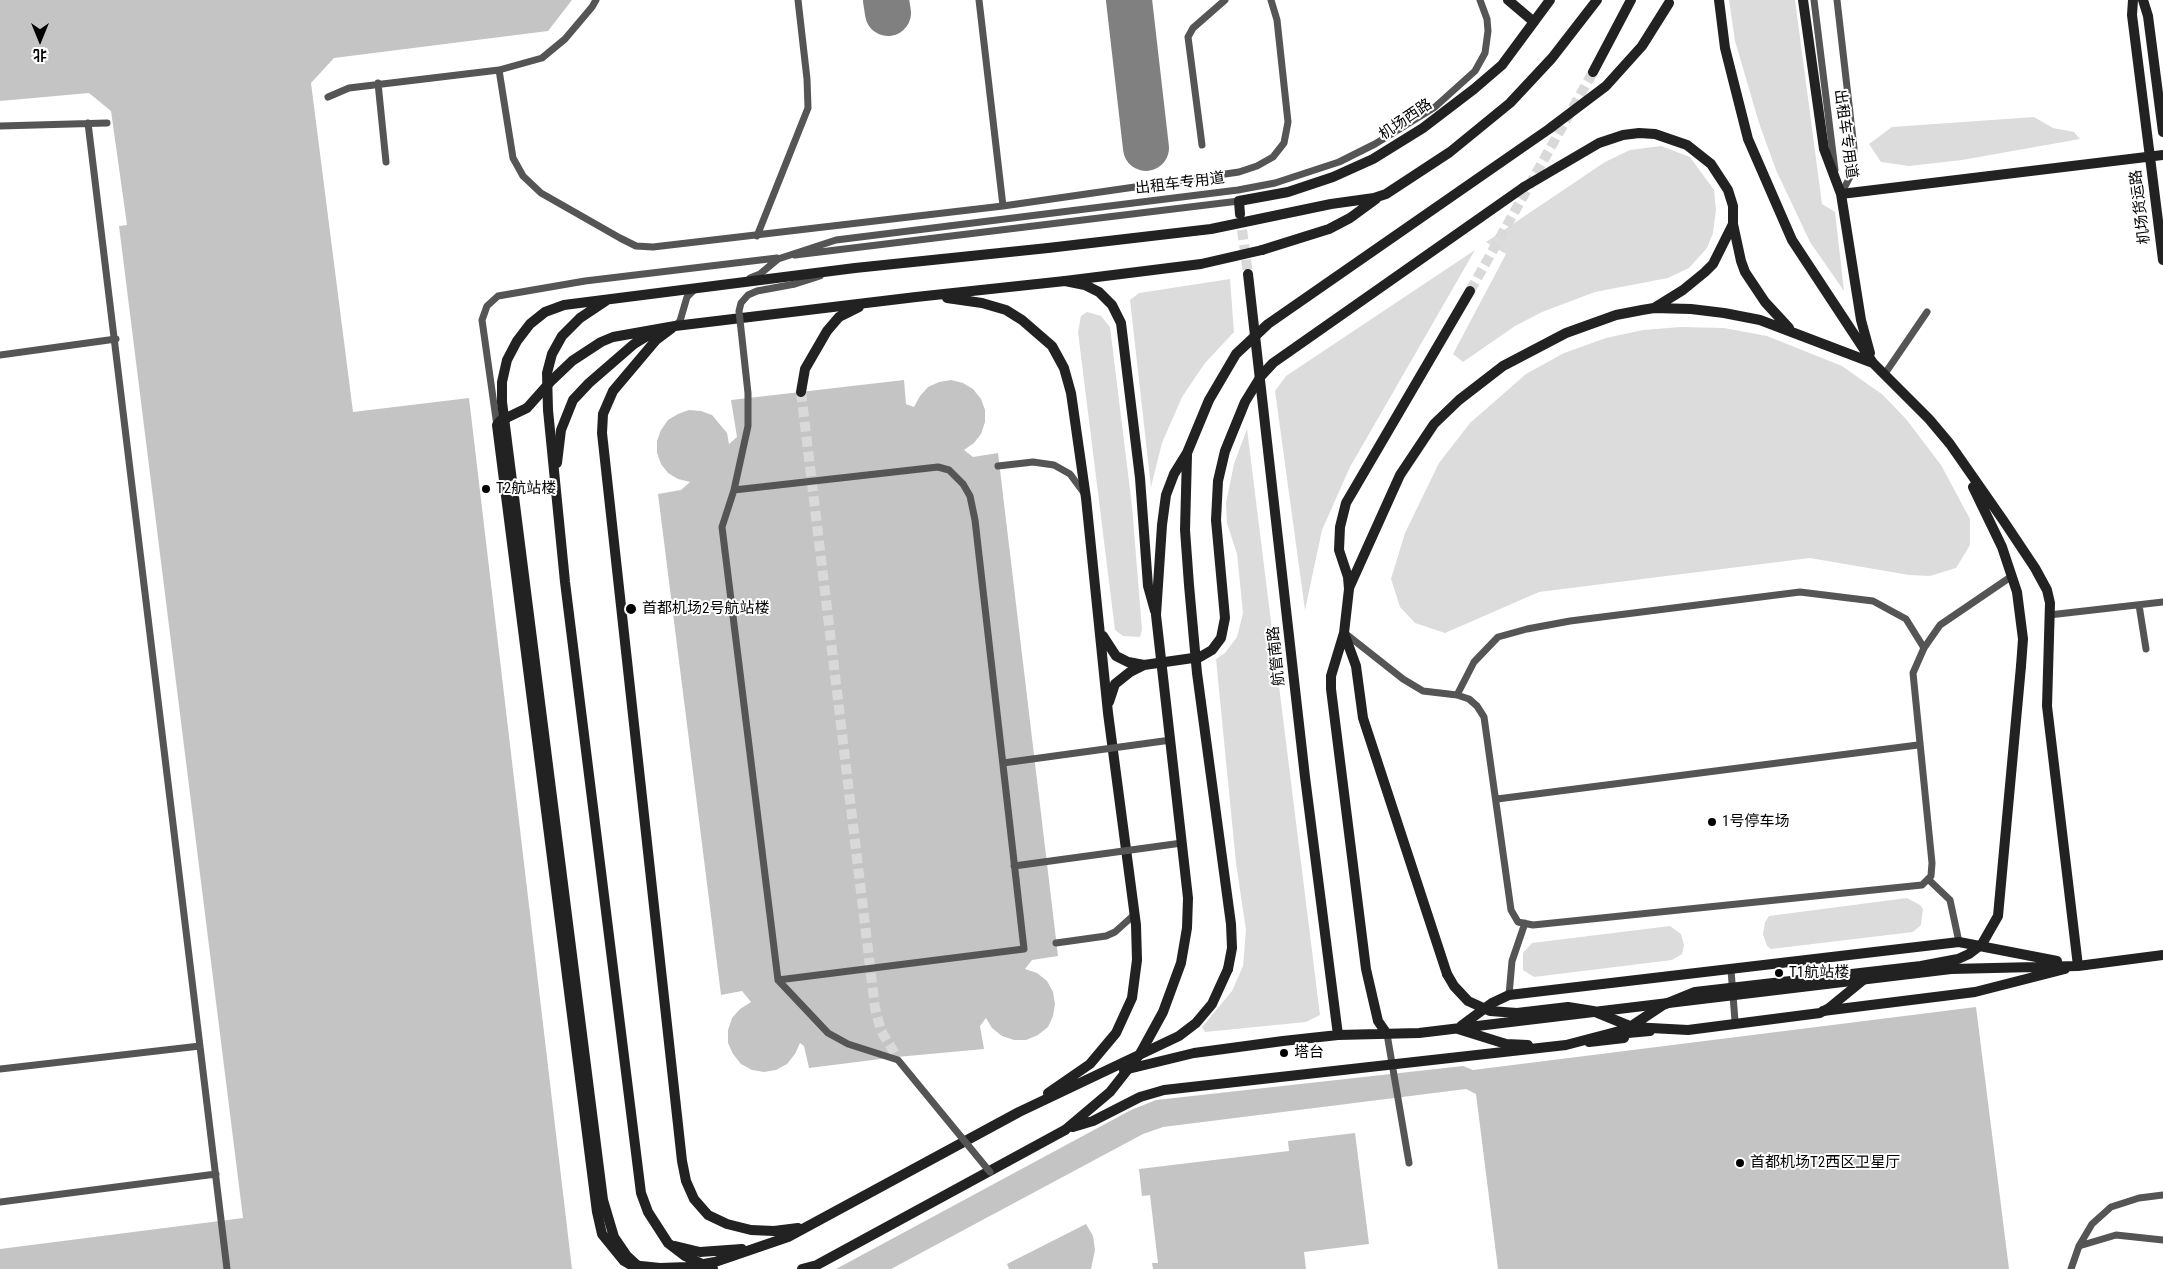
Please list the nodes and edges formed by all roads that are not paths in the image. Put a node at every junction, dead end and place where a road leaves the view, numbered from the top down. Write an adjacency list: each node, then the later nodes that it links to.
1 (596, 0): 19 (lane)
2 (798, 0): 37 (lane)
3 (979, 0): 34 (lane)
4 (1225, 0): 27 (lane)
5 (1271, 0): 34 (lane)
6 (1480, 0): 38 (lane, 出租车专用道)
7 (1508, 0): 18 (street)
8 (1550, 0): 18 (street, 机场西路)
9 (1597, 0): 31 (street)
10 (1631, 0): 20 (street)
11 (1719, 0): 53 (street)
12 (1803, 0): 32 (street)
13 (1814, 0): 32 (lane, 出租车专用道)
14 (1836, 0): 32 (lane, 出租车专用道)
15 (2132, 0): 29 (street, 机场货运路)
16 (2143, 0): 26 (street)
17 (1669, 2): 57 (street, bridge)
18 (1534, 22): 33 (street, 机场西路)
19 (499, 70): 21 (lane); 37 (lane)
20 (1593, 72)
21 (378, 83): 22 (lane); 30 (lane)
22 (328, 98)
23 (108, 123): 24 (lane)
24 (88, 124): 25 (lane); 51 (lane)
25 (0, 126)
26 (2163, 132)
27 (1202, 145)
28 (2163, 155): 29 (street)
29 (2150, 157): 32 (street); 39 (street, 机场货运路)
30 (386, 162)
31 (1386, 194): 40 (street, bridge); 42 (street, bridge)
32 (1841, 194): 53 (street)
33 (1239, 201): 35 (street); 38 (lane)
34 (1003, 206): 37 (lane)
35 (1240, 214)
36 (1733, 224): 47 (street); 50 (street); 72 (street, bridge)
37 (757, 236)
38 (785, 257): 49 (lane); 56 (lane)
39 (2163, 260)
40 (854, 268): 44 (street, bridge); 60 (lane, bridge)
41 (1248, 274): 100 (street, 航管南路)
42 (1065, 281): 45 (street); 66 (street, bridge)
43 (1470, 291): 63 (street)
44 (615, 297): 120 (street, bridge); 121 (street, bridge)
45 (916, 297): 46 (street); 61 (street)
46 (869, 302): 49 (street); 55 (street)
47 (1654, 308): 50 (street); 63 (street)
48 (1927, 312): 54 (lane)
49 (675, 326): 56 (street); 114 (street); 116 (street)
50 (1792, 331): 53 (street)
51 (116, 340): 52 (lane); 102 (lane)
52 (0, 354)
53 (1873, 363): 54 (street)
54 (1884, 375): 58 (street)
55 (801, 392)
56 (497, 426): 116 (street)
57 (1187, 453): 66 (street, bridge); 105 (street, bridge)
58 (1961, 461): 62 (street); 67 (street)
59 (998, 466): 61 (lane)
60 (734, 490): 77 (lane, bridge); 90 (lane, bridge)
61 (1086, 498): 68 (street)
62 (2012, 576): 70 (lane); 89 (street, bridge)
63 (1349, 589): 69 (street)
64 (2163, 602): 65 (lane)
65 (2139, 605): 67 (lane); 71 (lane)
66 (1156, 615): 75 (street, bridge)
67 (2049, 615): 87 (street)
68 (1099, 626): 72 (street); 74 (street)
69 (1344, 632): 73 (lane); 94 (street, bridge); 99 (street)
70 (1924, 648): 73 (lane); 76 (lane)
71 (2146, 649)
72 (1144, 665): 74 (street)
73 (1456, 695): 78 (lane)
74 (1108, 713): 82 (street)
75 (1171, 740): 77 (lane, bridge); 79 (street, bridge)
76 (1918, 745): 78 (lane); 81 (lane)
77 (1003, 763): 80 (lane, bridge)
78 (1497, 799): 83 (lane)
79 (1182, 843): 80 (lane, bridge); 107 (street, bridge)
80 (1014, 866): 90 (lane, bridge)
81 (1928, 879): 83 (lane); 84 (lane)
82 (1135, 914): 85 (lane); 106 (street)
83 (1525, 923): 93 (lane)
84 (1959, 942): 87 (street); 88 (street)
85 (1056, 943)
86 (2163, 955): 87 (street)
87 (2078, 966): 92 (street); 95 (street)
88 (1731, 970): 92 (lane); 93 (street)
89 (1874, 972): 91 (street, bridge); 98 (street, bridge)
90 (778, 980): 110 (lane, bridge)
91 (1694, 992): 94 (street, bridge); 96 (street, bridge)
92 (1732, 994): 95 (lane); 97 (street)
93 (1509, 996): 97 (street)
94 (1568, 1007): 96 (street, bridge)
95 (1735, 1021): 97 (street)
96 (1632, 1027): 98 (street, bridge); 101 (street, bridge)
97 (1454, 1028): 99 (street)
98 (1688, 1030): 101 (street, bridge)
99 (1387, 1034): 100 (street); 109 (lane)
100 (1338, 1035): 105 (street)
101 (1566, 1045): 107 (street, bridge)
102 (200, 1046): 104 (lane); 111 (lane)
103 (897, 1057): 108 (street)
104 (0, 1069)
105 (1089, 1080): 106 (street)
106 (1019, 1112): 108 (street)
107 (1065, 1130): 110 (street)
108 (966, 1142): 114 (street)
109 (1409, 1163)
110 (990, 1172): 118 (street)
111 (216, 1174): 113 (lane); 119 (lane)
112 (2163, 1195): 117 (lane)
113 (0, 1202)
114 (811, 1225): 116 (street)
115 (2163, 1240): 117 (lane)
116 (758, 1246)
117 (2079, 1246): 123 (lane)
118 (813, 1267): 122 (street)
119 (227, 1269)
120 (641, 1269)
121 (713, 1269)
122 (802, 1269)
123 (2071, 1269)

